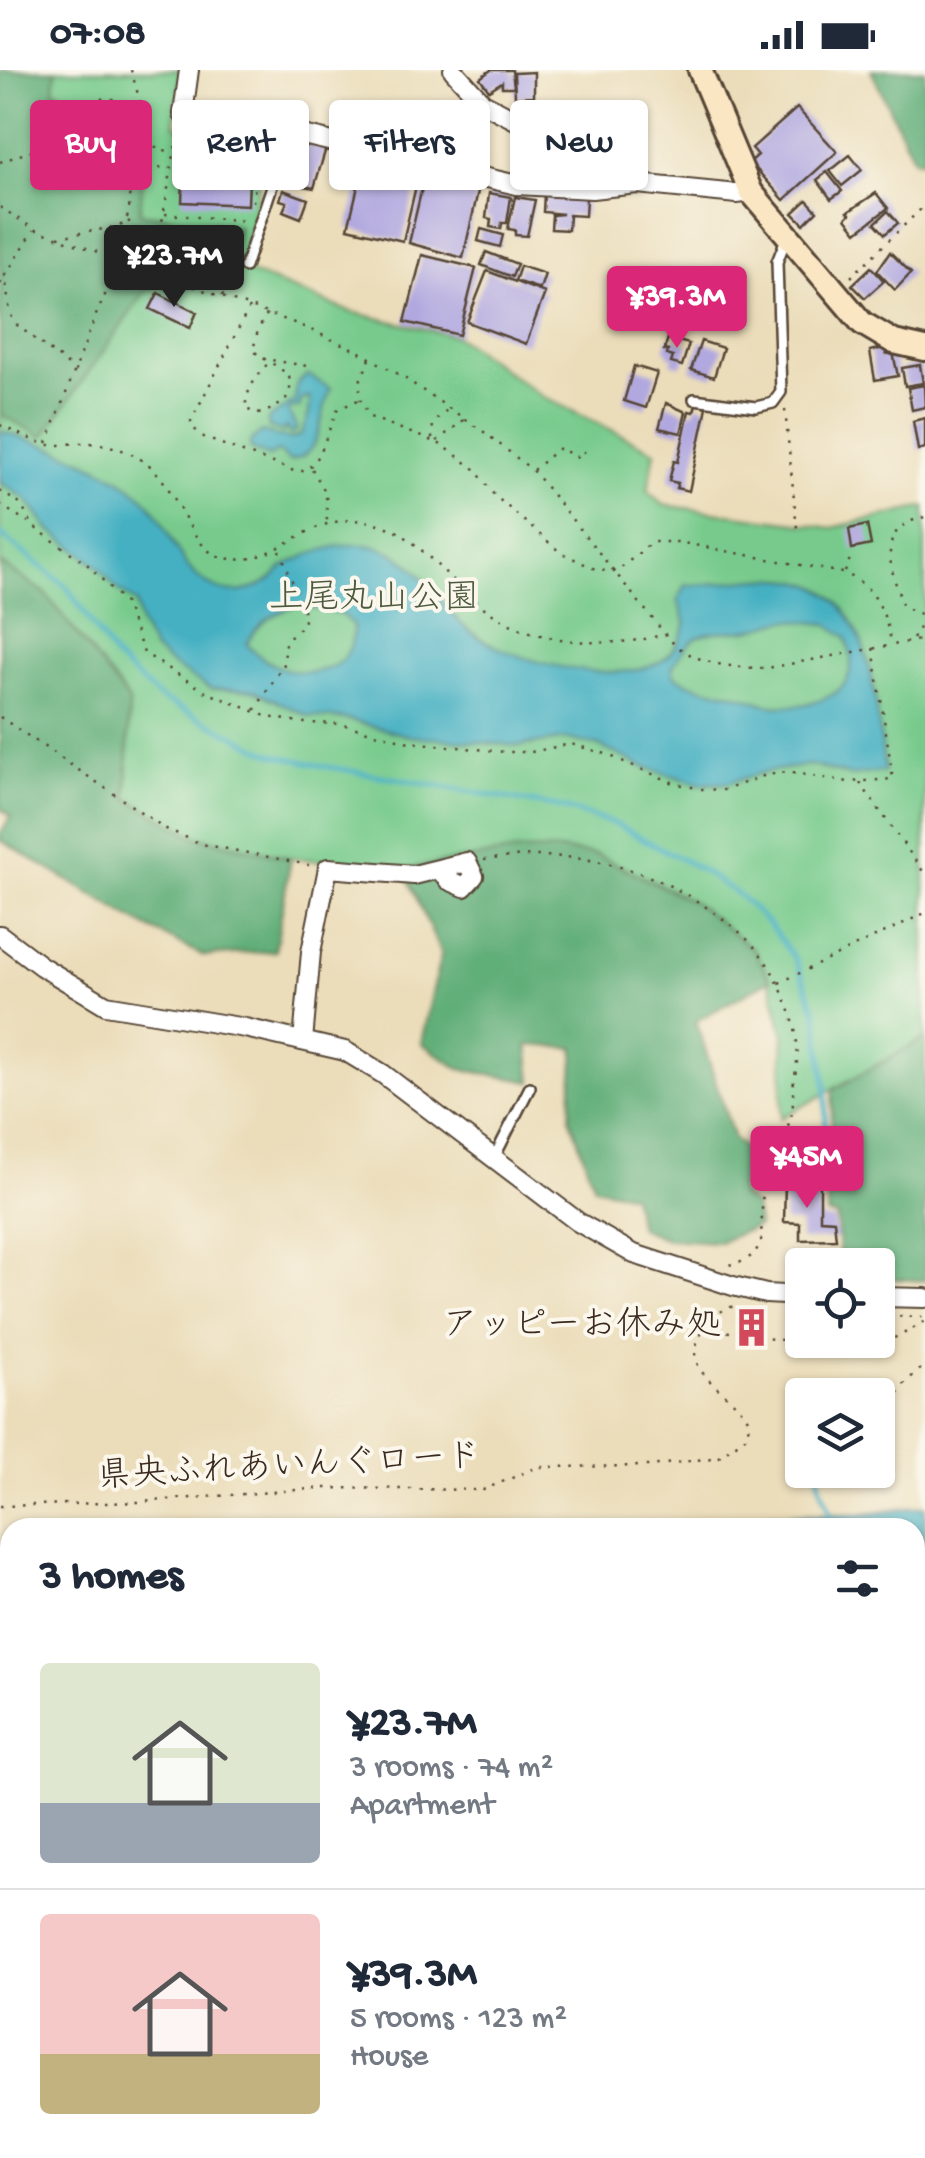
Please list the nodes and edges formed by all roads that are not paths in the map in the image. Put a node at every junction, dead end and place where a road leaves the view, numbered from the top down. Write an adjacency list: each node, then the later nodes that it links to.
1 (189, 70): 4 (street)
2 (453, 70): 5 (street)
3 (700, 70): 10 (street)
4 (186, 100)
5 (510, 118)
6 (309, 136): 7 (street)
7 (510, 183)
8 (648, 185): 10 (street)
9 (271, 190): 12 (lane)
10 (751, 192): 11 (street)
11 (787, 236): 13 (street); 14 (lane)
12 (245, 267)
13 (925, 349)
14 (694, 399)
15 (467, 862): 17 (street)
16 (0, 936): 17 (street)
17 (303, 1041): 19 (street)
18 (530, 1088): 19 (lane)
19 (494, 1158): 20 (street)
20 (785, 1295)
21 (895, 1297): 22 (street)
22 (925, 1298)

